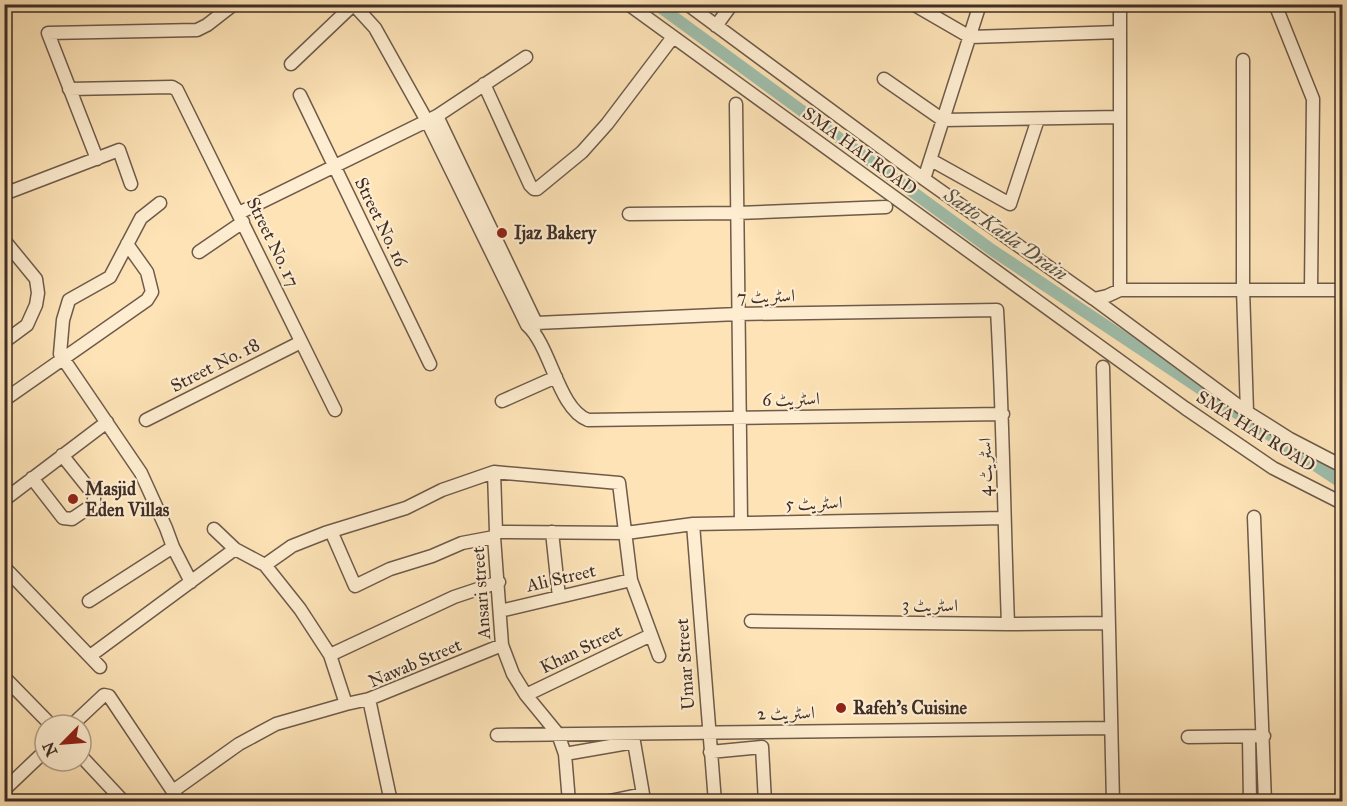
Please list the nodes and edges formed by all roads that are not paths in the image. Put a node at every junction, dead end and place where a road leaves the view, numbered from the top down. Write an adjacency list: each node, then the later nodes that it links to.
1 (234, 4): 19 (street)
2 (628, 4): 12 (street, SMA HAI ROAD)
3 (687, 4): 10 (street)
4 (732, 4): 10 (street)
5 (913, 4): 13 (street)
6 (980, 4): 13 (street)
7 (1120, 4): 11 (street)
8 (1275, 4): 42 (street)
9 (354, 5): 16 (street); 23 (street)
10 (716, 26): 29 (street)
11 (1120, 32): 13 (street); 22 (street)
12 (673, 37): 18 (street); 68 (street, SMA HAI ROAD)
13 (970, 38): 25 (street)
14 (526, 57): 18 (street)
15 (1243, 60): 41 (street)
16 (291, 64)
17 (884, 79): 25 (street)
18 (484, 84): 23 (street)
19 (69, 89): 26 (street); 36 (street, Street No. 17)
20 (300, 95): 28 (street, Street No. 16)
21 (736, 104): 34 (street)
22 (1120, 117): 24 (street); 43 (street)
23 (432, 118): 28 (street); 48 (street)
24 (1038, 119): 25 (street); 27 (street)
25 (943, 120): 27 (street)
26 (97, 159): 30 (street); 31 (street)
27 (931, 160): 29 (street)
28 (334, 166): 36 (street); 52 (street, Street No. 16)
29 (924, 179): 45 (street)
30 (131, 184)
31 (4, 194)
32 (160, 204): 38 (street)
33 (886, 207): 34 (street)
34 (737, 213): 35 (street); 47 (street)
35 (629, 214)
36 (241, 218): 39 (street); 50 (street, Street No. 17)
37 (4, 240): 40 (street)
38 (127, 244): 51 (street); 51 (street)
39 (199, 252)
40 (9, 255): 49 (street)
41 (1243, 289): 42 (street); 43 (street); 58 (street)
42 (1311, 289): 44 (street)
43 (1120, 290): 45 (street)
44 (1342, 290)
45 (1094, 299): 58 (street)
46 (998, 309): 47 (street, اسٹریٹ 7); 59 (street, اسٹریٹ 4)
47 (738, 314): 48 (street, اسٹریٹ 7); 60 (street)
48 (535, 327): 54 (street)
49 (4, 342)
50 (301, 342): 57 (street, Street No. 17); 61 (street, Street No. 18)
51 (64, 359): 55 (street); 62 (street)
52 (430, 364)
53 (1103, 367): 89 (street)
54 (555, 377): 56 (street); 60 (street, اسٹریٹ 6)
55 (4, 400)
56 (502, 401)
57 (335, 410)
58 (1247, 412): 64 (street)
59 (1003, 414): 60 (street, اسٹریٹ 6); 70 (street, اسٹریٹ 4)
60 (741, 418): 71 (street)
61 (146, 420)
62 (107, 422): 63 (street); 78 (street)
63 (62, 455): 66 (street); 66 (street)
64 (1342, 466)
65 (494, 472): 74 (street); 76 (street); 77 (street, Ansari street)
66 (32, 478): 67 (street)
67 (4, 500)
68 (1342, 503)
69 (1254, 517): 107 (street)
70 (1004, 518): 71 (street, اسٹریٹ 5); 90 (street, اسٹریٹ 4)
71 (741, 522): 72 (street, اسٹریٹ 5)
72 (693, 524): 76 (street, اسٹریٹ 5); 104 (street, Umar Street)
73 (214, 529): 79 (street)
74 (331, 531): 77 (street, اسٹریٹ 5); 80 (street)
75 (552, 532): 76 (street, اسٹریٹ 5); 77 (street, اسٹریٹ 5); 85 (street)
76 (626, 533): 82 (street)
77 (495, 534): 84 (street, Ansari street)
78 (172, 547): 83 (street); 86 (street)
79 (234, 549): 80 (street); 83 (street)
80 (265, 565): 93 (street)
81 (4, 567): 94 (street)
82 (631, 580): 85 (street, Ali Street); 91 (street)
83 (191, 582): 94 (street)
84 (499, 582): 87 (street, Ansari street); 93 (street)
85 (559, 597): 87 (street, Ali Street)
86 (89, 601)
87 (500, 611): 92 (street, Ansari street)
88 (751, 621): 90 (street, اسٹریٹ 3)
89 (1108, 623): 90 (street, اسٹریٹ 3); 103 (street)
90 (1008, 624)
91 (651, 635): 95 (street); 98 (street, Khan Street)
92 (502, 645): 98 (street, Ansari street); 99 (street, Nawab Street)
93 (330, 655): 100 (street)
94 (90, 656): 96 (street)
95 (659, 656)
96 (100, 667)
97 (4, 677): 101 (street)
98 (526, 696): 105 (street, Ansari street)
99 (369, 699): 100 (street); 117 (street, Nawab Street)
100 (346, 704): 115 (street)
101 (39, 713)
102 (84, 713): 115 (street)
103 (1111, 728): 104 (street, اسٹریٹ 2); 122 (street)
104 (708, 732): 105 (street, اسٹریٹ 2); 110 (street, Umar Street)
105 (558, 734): 106 (street, اسٹریٹ 2); 111 (street, Ansari street)
106 (497, 735)
107 (1264, 736): 109 (street); 124 (street)
108 (1188, 737): 109 (street)
109 (1249, 737): 123 (street)
110 (710, 753): 120 (street, Umar Street); 121 (street)
111 (565, 754): 118 (street, Ansari street); 119 (street)
112 (33, 762): 114 (street)
113 (93, 769): 116 (street)
114 (4, 790)
115 (176, 796)
116 (124, 801)
117 (392, 801)
118 (569, 801)
119 (605, 801)
120 (715, 801)
121 (765, 801)
122 (1113, 801)
123 (1250, 801)
124 (1265, 801)

